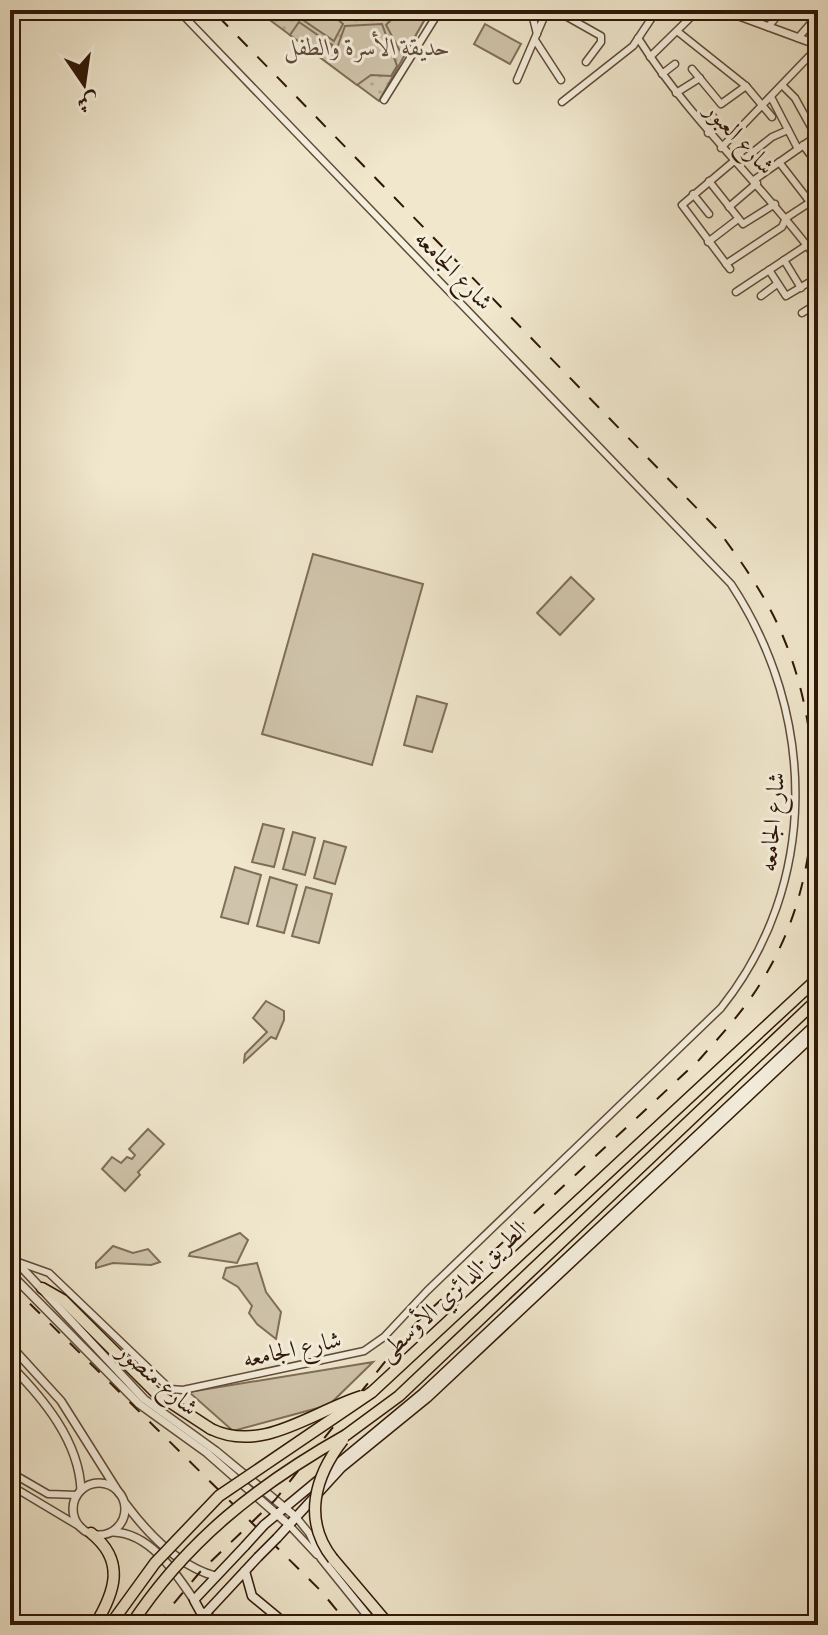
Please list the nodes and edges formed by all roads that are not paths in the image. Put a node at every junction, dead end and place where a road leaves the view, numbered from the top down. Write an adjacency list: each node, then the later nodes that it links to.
1 (178, 10): 72 (street, شارع الجامعه)
2 (440, 10): 30 (street)
3 (531, 10): 14 (street)
4 (547, 10): 14 (street)
5 (555, 10): 19 (street)
6 (657, 10): 15 (street)
7 (698, 10): 13 (street)
8 (723, 10): 10 (street)
9 (782, 10): 12 (street)
10 (734, 12): 12 (street)
11 (818, 15): 16 (street)
12 (768, 27): 16 (street)
13 (677, 31): 18 (street); 27 (street)
14 (536, 38): 24 (street); 25 (street)
15 (638, 38): 18 (street, شارع العبور); 31 (street)
16 (798, 38): 17 (street)
17 (818, 46): 26 (street)
18 (650, 57): 22 (street, شارع العبور)
19 (586, 62)
20 (675, 64): 22 (street)
21 (692, 69): 23 (street)
22 (662, 74): 28 (street, شارع العبور)
23 (700, 78): 27 (street); 28 (street)
24 (517, 80)
25 (561, 80)
26 (782, 85): 29 (street); 37 (street)
27 (746, 86): 32 (street)
28 (676, 93): 36 (street, شارع العبور)
29 (771, 97): 32 (street); 35 (street)
30 (384, 100)
31 (562, 102)
32 (764, 104): 34 (street); 39 (street)
33 (712, 115): 36 (street)
34 (772, 117)
35 (788, 130): 38 (street); 41 (street)
36 (708, 133): 39 (street, شارع العبور)
37 (817, 136): 38 (street)
38 (801, 147): 40 (street); 42 (street)
39 (721, 148): 41 (street, شارع العبور)
40 (779, 162): 44 (street); 47 (street)
41 (736, 163): 43 (street); 44 (street, شارع العبور)
42 (818, 165)
43 (709, 181): 45 (street); 49 (street)
44 (756, 181): 48 (street, شارع العبور); 49 (street)
45 (693, 194): 50 (street); 53 (street)
46 (818, 197): 47 (street)
47 (810, 202): 51 (street)
48 (775, 204): 51 (street, شارع العبور); 52 (street)
49 (729, 207): 52 (street)
50 (709, 214)
51 (786, 218): 53 (street); 54 (street, شارع العبور)
52 (738, 219): 53 (street)
53 (708, 242)
54 (807, 245): 55 (street); 56 (street, شارع العبور)
55 (784, 260): 57 (street); 60 (street)
56 (818, 260)
57 (769, 270): 59 (street); 61 (street)
58 (818, 277): 60 (street)
59 (777, 284): 60 (street); 62 (street)
60 (801, 288)
61 (736, 292)
62 (761, 296)
63 (818, 303): 64 (street)
64 (802, 313)
65 (813, 325): 66 (street)
66 (818, 332)
67 (818, 978): 77 (highway, الطريق الدائري الأوسطى)
68 (818, 999): 78 (highway, الطريق الدائري الأوسطى)
69 (818, 1022): 84 (main road)
70 (818, 1031): 85 (main road)
71 (10, 1255): 72 (street, شارع منصور)
72 (17, 1262): 74 (street, شارع منصور)
73 (10, 1273): 84 (street, شارع منصور)
74 (42, 1288): 77 (highway, bridge); 84 (street, شارع منصور)
75 (10, 1345): 82 (street)
76 (10, 1365): 81 (street)
77 (372, 1392): 95 (highway, الطريق الدائري الأوسطى, bridge)
78 (346, 1435): 96 (highway, الطريق الدائري الأوسطى, bridge); 100 (highway, bridge)
79 (10, 1472): 81 (street)
80 (10, 1485): 87 (street)
81 (79, 1493): 82 (street); 87 (street)
82 (119, 1493): 83 (street)
83 (124, 1502): 88 (street); 91 (street)
84 (281, 1511): 85 (street, شارع منصور); 86 (street, شارع منصور); 91 (main road, bridge)
85 (296, 1517): 86 (main road); 89 (street)
86 (289, 1525): 89 (street); 90 (main road, bridge)
87 (87, 1531): 88 (street); 94 (highway)
88 (111, 1532): 92 (street)
89 (321, 1558): 99 (street)
90 (245, 1571): 93 (main road); 98 (main road)
91 (215, 1576): 92 (main road)
92 (194, 1600): 93 (main road)
93 (204, 1615): 97 (main road)
94 (95, 1625)
95 (110, 1625)
96 (131, 1625)
97 (221, 1625)
98 (287, 1625)
99 (375, 1625)
100 (389, 1625)

